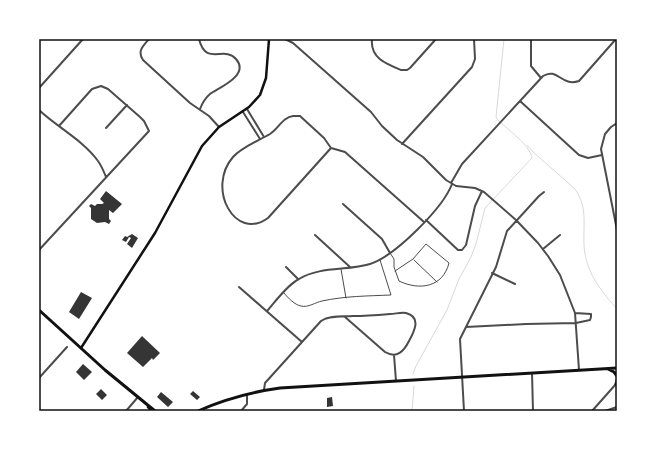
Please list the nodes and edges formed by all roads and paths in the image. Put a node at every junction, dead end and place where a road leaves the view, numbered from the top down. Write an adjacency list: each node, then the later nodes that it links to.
1 (83, 39): 12 (street)
2 (149, 39): 15 (street)
3 (199, 39): 15 (street)
4 (269, 39): 16 (main road)
5 (285, 39): 25 (street)
6 (372, 39): 7 (street)
7 (436, 39)
8 (474, 39): 25 (street)
9 (531, 39): 11 (street)
10 (616, 39): 11 (street)
11 (541, 78): 13 (street)
12 (39, 88)
13 (520, 101): 27 (street); 29 (street)
14 (127, 105): 20 (street); 22 (street); 28 (street)
15 (200, 109): 21 (street)
16 (247, 109): 18 (main road); 23 (street)
17 (39, 110): 20 (street)
18 (243, 112): 21 (main road); 24 (street)
19 (617, 123): 27 (street)
20 (59, 126): 28 (street)
21 (219, 127): 62 (main road)
22 (106, 128)
23 (264, 137): 24 (street); 26 (street)
24 (260, 139): 26 (street)
25 (402, 144): 29 (street)
26 (331, 148): 34 (street)
27 (602, 155): 35 (street)
28 (106, 177): 39 (street)
29 (451, 183): 30 (street); 34 (street)
30 (482, 191): 33 (street); 34 (street)
31 (544, 192): 33 (street)
32 (343, 204): 40 (street)
33 (516, 220): 38 (street); 47 (street)
34 (425, 221): 40 (street)
35 (617, 230)
36 (315, 235): 44 (street)
37 (560, 235): 38 (street)
38 (543, 249): 56 (street)
39 (39, 250)
40 (390, 252): 41 (street); 46 (lane)
41 (379, 259): 44 (street); 53 (lane)
42 (413, 259): 46 (lane); 49 (lane); 49 (lane)
43 (286, 267): 48 (street)
44 (350, 267): 45 (street)
45 (340, 269): 48 (street); 53 (lane)
46 (395, 271): 49 (lane)
47 (492, 273): 50 (street); 59 (street)
48 (298, 279): 52 (street)
49 (437, 282)
50 (515, 284)
51 (239, 286): 55 (street)
52 (284, 293): 53 (lane); 55 (street)
53 (346, 298)
54 (39, 310): 62 (main road)
55 (267, 311): 60 (street)
56 (575, 313): 58 (street); 58 (street)
57 (345, 317): 60 (street); 63 (street); 63 (street)
58 (576, 323): 59 (street); 66 (street)
59 (466, 327): 69 (street)
60 (302, 342): 73 (street)
61 (67, 347): 70 (street)
62 (81, 348): 75 (main road)
63 (394, 355): 71 (street)
64 (606, 368): 65 (main road); 66 (main road); 68 (main road)
65 (617, 368)
66 (579, 370): 67 (main road)
67 (532, 373): 69 (main road); 82 (street)
68 (617, 376)
69 (462, 377): 71 (main road); 81 (street)
70 (39, 378)
71 (396, 381): 73 (main road)
72 (617, 383): 83 (street)
73 (264, 390): 74 (main road)
74 (247, 393): 79 (main road); 80 (street)
75 (138, 397): 77 (street); 78 (main road)
76 (617, 407): 84 (street)
77 (126, 411)
78 (153, 411)
79 (198, 411)
80 (241, 411)
81 (464, 411)
82 (534, 411)
83 (592, 411)
84 (604, 411)

